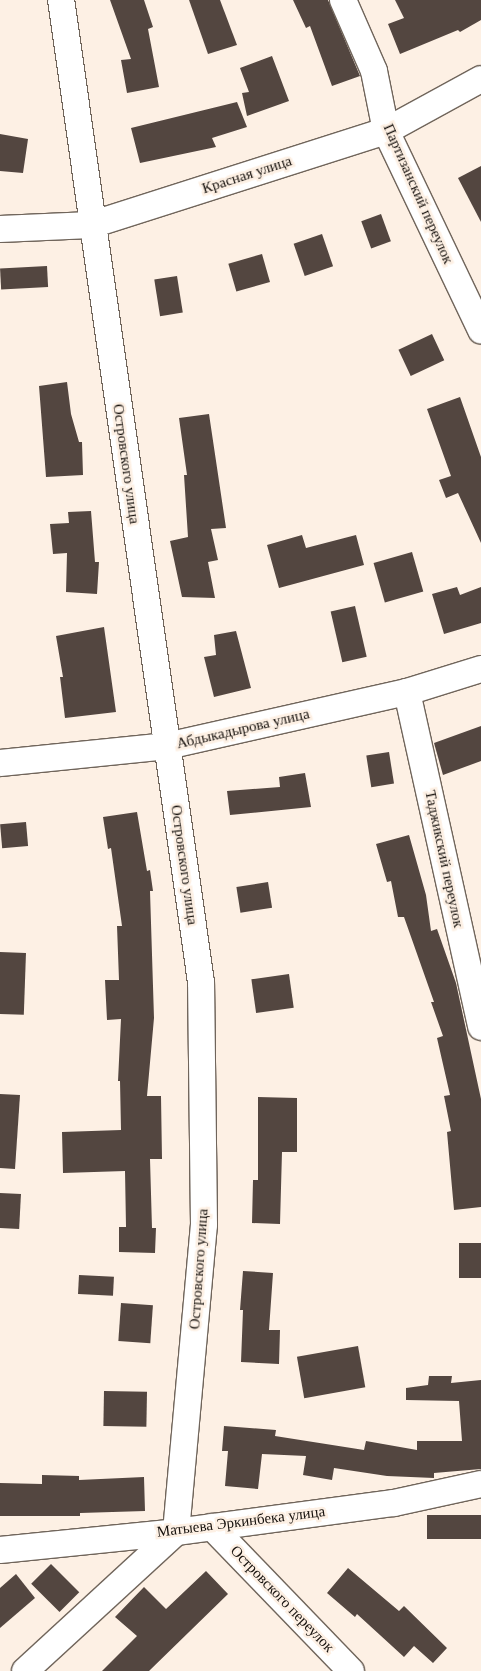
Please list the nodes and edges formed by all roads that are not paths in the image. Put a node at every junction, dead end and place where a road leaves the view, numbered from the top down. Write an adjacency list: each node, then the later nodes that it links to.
1 (61, 0): 5 (street, Островского улица)
2 (343, 0): 4 (street, Партизанский переулок)
3 (481, 79): 4 (street, Красная улица)
4 (386, 131): 5 (street, Красная улица); 7 (street, Партизанский переулок)
5 (91, 225): 6 (street, Красная улица); 10 (street, Островского улица)
6 (0, 230)
7 (481, 330)
8 (481, 669): 9 (street, Абдыкадырова улица)
9 (408, 692): 10 (street, Абдыкадырова улица); 12 (street, Таджикский переулок)
10 (167, 746): 11 (street, Абдыкадырова улица); 15 (street, Островского улица)
11 (0, 763)
12 (481, 1027)
13 (481, 1484): 14 (street, Матыева Эркинбека улица)
14 (212, 1527): 15 (street, Матыева Эркинбека улица); 18 (street, Островского переулок)
15 (176, 1532): 16 (street, Матыева Эркинбека улица); 17 (street)
16 (0, 1550)
17 (26, 1671)
18 (351, 1671)

